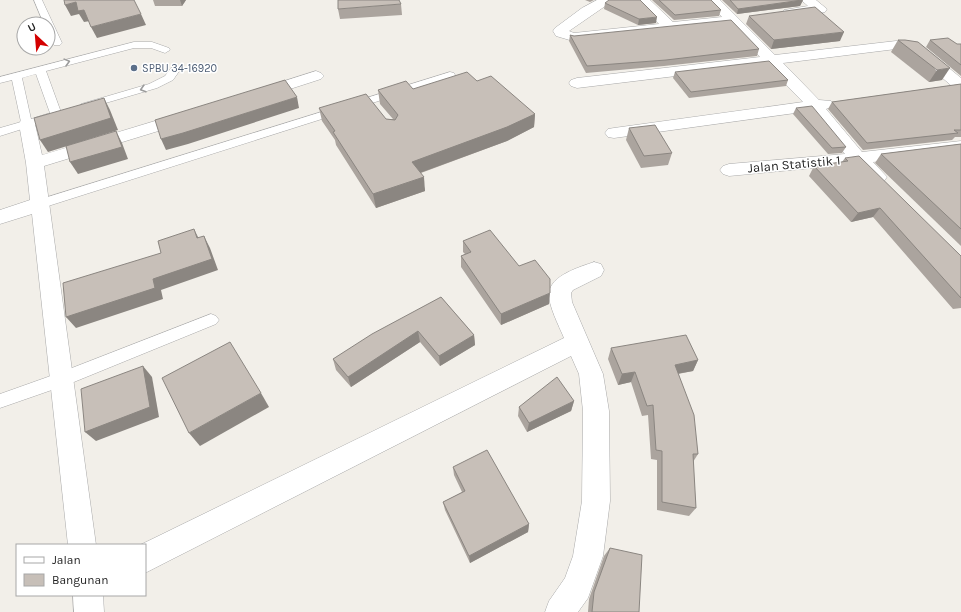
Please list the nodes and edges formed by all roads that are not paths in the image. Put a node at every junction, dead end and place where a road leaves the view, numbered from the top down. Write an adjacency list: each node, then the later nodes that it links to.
1 (38, 0): 9 (lane)
2 (607, 0): 8 (street)
3 (642, 0): 8 (street)
4 (713, 0): 7 (street)
5 (808, 0): 6 (street)
6 (777, 15)
7 (740, 19): 8 (street); 11 (street)
8 (669, 26)
9 (57, 43)
10 (165, 50): 12 (lane, one-way to 10)
11 (771, 60): 18 (street); 19 (street); 23 (street)
12 (40, 69): 15 (lane); 26 (lane)
13 (175, 70): 24 (lane, one-way to 24)
14 (450, 75): 34 (lane)
15 (16, 76): 17 (lane); 26 (lane)
16 (316, 76): 21 (street)
17 (0, 80)
18 (577, 83)
19 (960, 84): 20 (street)
20 (936, 88)
21 (248, 97)
22 (838, 102): 23 (street)
23 (815, 106): 28 (street); 30 (street)
24 (78, 108)
25 (202, 111): 31 (street)
26 (27, 124): 27 (lane); 31 (street)
27 (0, 132)
28 (614, 133)
29 (961, 146): 30 (street, Jalan Statistik 1)
30 (858, 158): 32 (street, Jalan Statistik 1); 33 (street)
31 (35, 163): 34 (street)
32 (729, 170)
33 (891, 190)
34 (35, 206): 35 (street); 39 (street)
35 (0, 216)
36 (594, 270): 38 (street)
37 (211, 320): 39 (lane)
38 (576, 342): 42 (street); 45 (street)
39 (56, 381): 40 (lane); 41 (street)
40 (0, 400)
41 (82, 544)
42 (146, 557)
43 (88, 596): 44 (street)
44 (89, 612)
45 (560, 612)

